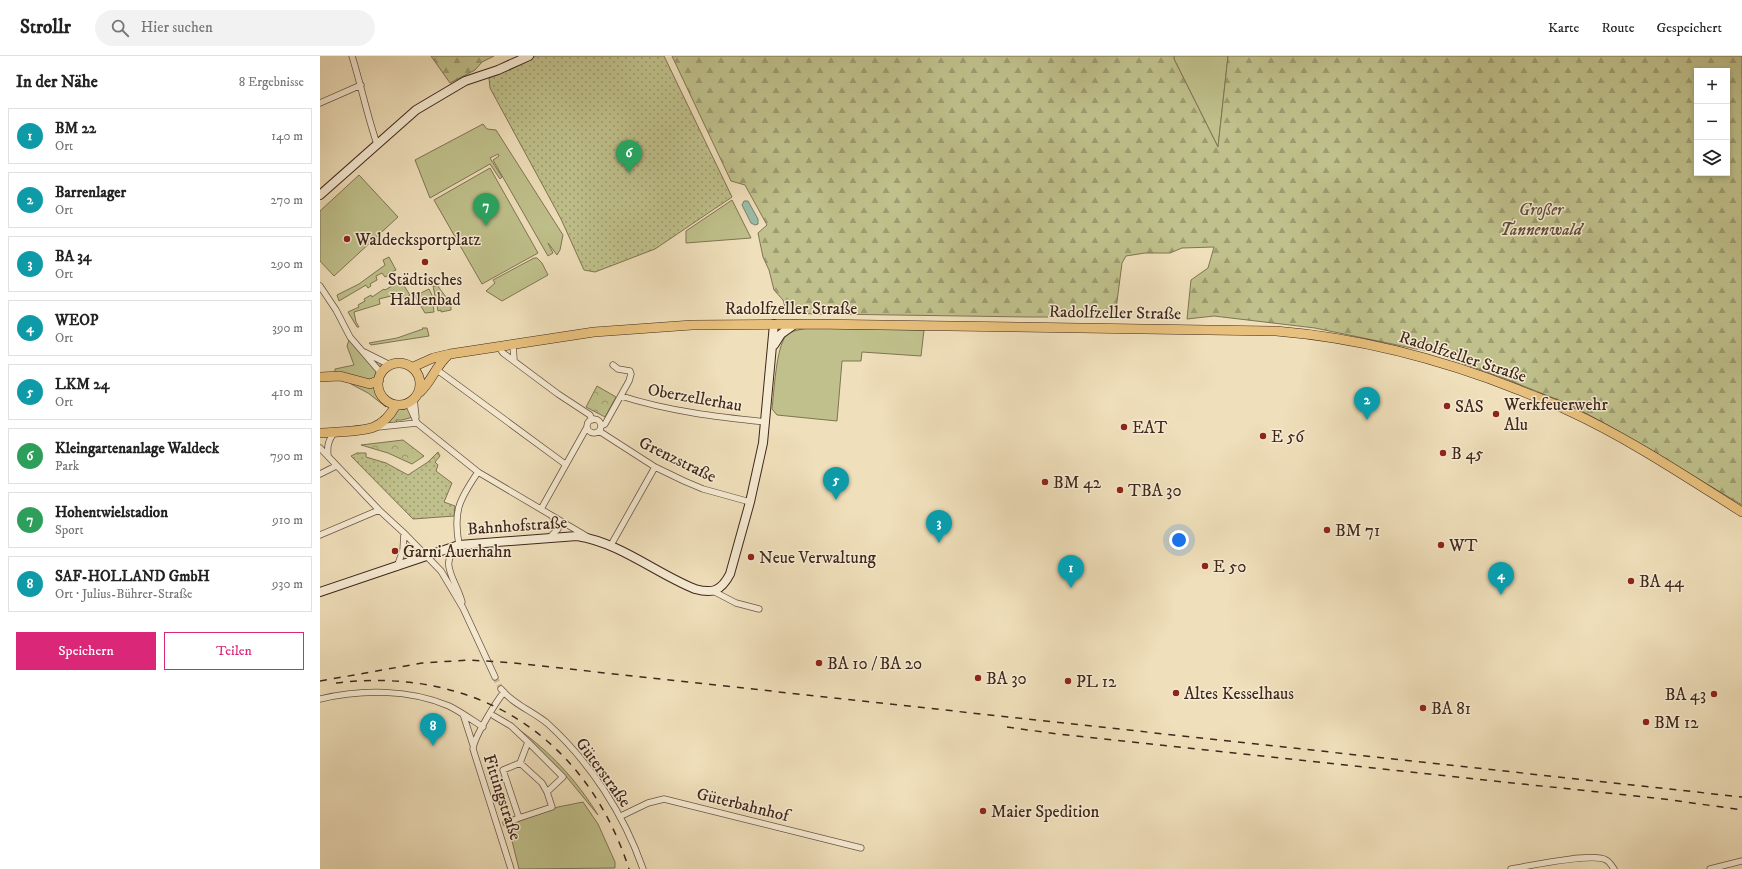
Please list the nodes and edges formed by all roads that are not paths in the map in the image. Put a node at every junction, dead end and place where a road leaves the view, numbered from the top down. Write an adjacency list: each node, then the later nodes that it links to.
1 (352, 56): 3 (street)
2 (529, 56): 5 (street)
3 (362, 85): 4 (street); 5 (street)
4 (320, 104)
5 (377, 144): 6 (street)
6 (322, 193)
7 (320, 286): 13 (street)
8 (774, 324): 9 (main road, Radolfzeller Straße); 10 (main road, Radolfzeller Straße); 12 (street)
9 (795, 324): 12 (street); 43 (main road, Radolfzeller Straße)
10 (513, 344): 11 (main road, Radolfzeller Straße); 15 (street)
11 (498, 346): 14 (main road, Radolfzeller Straße); 15 (street)
12 (773, 348): 26 (street)
13 (359, 349): 16 (street); 21 (street)
14 (450, 354): 18 (main road, Radolfzeller Straße); 19 (main road)
15 (514, 360): 25 (street)
16 (390, 365): 18 (main road); 21 (main road)
17 (613, 365): 22 (street, Oberzellerhau)
18 (413, 368): 23 (main road)
19 (434, 372): 23 (main road); 35 (street)
20 (320, 377): 21 (main road)
21 (380, 377): 24 (main road)
22 (621, 396): 26 (street, Oberzellerhau); 30 (street, Oberzellerhau)
23 (414, 398): 24 (main road); 27 (street)
24 (396, 404): 28 (main road)
25 (592, 420): 29 (street); 30 (street)
26 (766, 422): 40 (street)
27 (417, 423): 28 (street); 38 (street)
28 (374, 427): 31 (main road)
29 (587, 427): 30 (street); 35 (street)
30 (600, 428): 37 (street, Grenzstraße)
31 (335, 432): 32 (main road); 34 (street)
32 (320, 433)
33 (320, 448): 34 (street)
34 (328, 457): 36 (street)
35 (565, 464): 41 (street)
36 (336, 466): 39 (street); 42 (street)
37 (655, 466): 40 (street, Grenzstraße); 51 (street)
38 (478, 472): 41 (street); 50 (street)
39 (320, 474)
40 (750, 502): 55 (street)
41 (541, 509): 44 (street)
42 (379, 510): 45 (street); 46 (street)
43 (1742, 512)
44 (551, 514): 47 (street); 48 (street); 49 (street)
45 (404, 533): 52 (street); 53 (street)
46 (320, 535)
47 (577, 536): 48 (street, Bahnhofstraße); 49 (street, Bahnhofstraße)
48 (549, 538): 50 (street, Bahnhofstraße)
49 (589, 538): 51 (street, Bahnhofstraße)
50 (459, 545): 52 (street, Bahnhofstraße); 56 (street)
51 (611, 546): 55 (street, Bahnhofstraße)
52 (427, 557): 53 (street); 56 (street)
53 (397, 567): 54 (street)
54 (320, 592)
55 (713, 592): 57 (street)
56 (463, 608): 58 (street)
57 (759, 609)
58 (495, 677)
59 (502, 691): 63 (street, Fittingstraße); 68 (street, Güterstraße)
60 (320, 699): 61 (street)
61 (463, 714): 63 (street); 65 (street)
62 (494, 716): 64 (street)
63 (483, 726): 65 (street, Fittingstraße)
64 (528, 742): 66 (street); 67 (street)
65 (473, 745): 73 (street, Fittingstraße)
66 (520, 763): 67 (street); 69 (street)
67 (547, 792): 69 (street)
68 (620, 816): 71 (street, Güterbahnhof); 74 (street, Güterstraße)
69 (519, 818): 70 (street)
70 (506, 823)
71 (860, 848)
72 (1742, 861): 77 (street)
73 (511, 869)
74 (643, 869)
75 (1511, 869): 76 (street)
76 (1614, 869)
77 (1710, 869)

